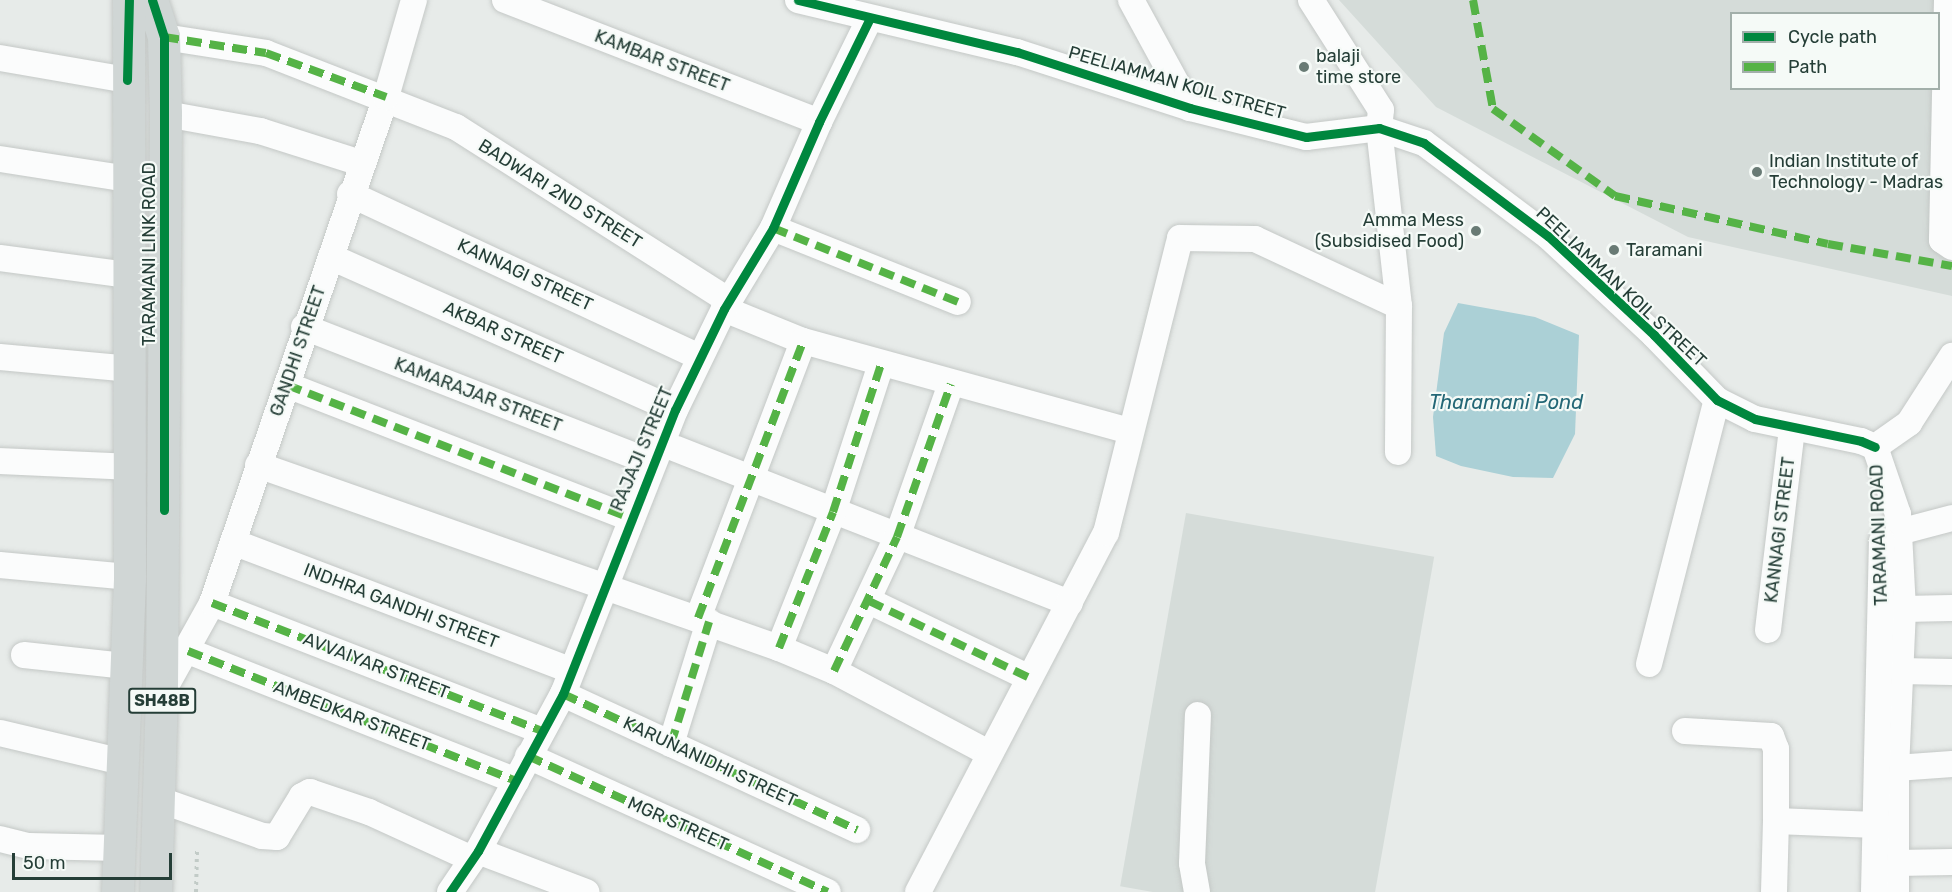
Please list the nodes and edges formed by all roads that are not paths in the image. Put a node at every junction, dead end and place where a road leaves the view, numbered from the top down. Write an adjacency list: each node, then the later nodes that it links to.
1 (129, 0): 12 (main road, TARAMANI LINK ROAD / SH48B)
2 (152, 0): 10 (main road, TARAMANI LINK ROAD / SH48B)
3 (414, 0): 13 (street, GANDHI STREET)
4 (505, 0): 16 (street, KAMBAR STREET)
5 (798, 0): 9 (street, PEELIAMMAN KOIL STREET)
6 (1131, 0): 14 (street)
7 (1311, 0): 17 (street)
8 (1947, 0): 23 (street)
9 (869, 20): 14 (street, PEELIAMMAN KOIL STREET); 16 (street, RAJAJI STREET)
10 (164, 37): 13 (street, BADWARI 2ND STREET); 15 (main road, TARAMANI LINK ROAD / SH48B)
11 (0, 58): 12 (street)
12 (127, 80): 20 (main road, TARAMANI LINK ROAD / SH48B)
13 (386, 97): 19 (street, GANDHI STREET); 28 (street, BADWARI 2ND STREET)
14 (1190, 108): 17 (street, PEELIAMMAN KOIL STREET)
15 (166, 114): 19 (street); 76 (main road, TARAMANI LINK ROAD / SH48B)
16 (819, 122): 22 (street, RAJAJI STREET)
17 (1379, 128): 29 (street); 39 (street, PEELIAMMAN KOIL STREET)
18 (0, 159): 20 (street)
19 (361, 163): 21 (street, GANDHI STREET)
20 (127, 179): 26 (main road, TARAMANI LINK ROAD / SH48B)
21 (350, 194): 24 (street, GANDHI STREET); 34 (street, KANNAGI STREET)
22 (773, 228): 27 (street); 28 (street, RAJAJI STREET)
23 (1952, 247)
24 (331, 257): 30 (street, GANDHI STREET); 40 (street, AKBAR STREET)
25 (0, 258): 26 (street)
26 (127, 274): 36 (main road, TARAMANI LINK ROAD / SH48B)
27 (958, 302)
28 (727, 305): 31 (street, BADWARI 2ND STREET); 34 (street, RAJAJI STREET)
29 (1399, 306): 42 (street); 44 (street)
30 (304, 327): 38 (street, GANDHI STREET); 45 (street, KAMARAJAR STREET)
31 (803, 341): 35 (street, BADWARI 2ND STREET); 49 (street)
32 (1952, 356): 43 (street)
33 (0, 357): 36 (street)
34 (699, 357): 40 (street, RAJAJI STREET)
35 (881, 364): 37 (street, BADWARI 2ND STREET); 50 (street)
36 (131, 369): 48 (main road, TARAMANI LINK ROAD / SH48B)
37 (951, 384): 42 (street, BADWARI 2ND STREET); 54 (street)
38 (287, 385): 47 (street, GANDHI STREET); 51 (street)
39 (1717, 400): 41 (street, PEELIAMMAN KOIL STREET); 69 (street)
40 (675, 410): 45 (street, RAJAJI STREET)
41 (1792, 430): 43 (street, PEELIAMMAN KOIL STREET); 65 (street, KANNAGI STREET)
42 (1130, 431): 61 (street)
43 (1875, 447): 53 (street, TARAMANI ROAD); 91 (street, TARAMANI ROAD)
44 (1398, 452)
45 (657, 453): 49 (street, KAMARAJAR STREET); 51 (street, RAJAJI STREET)
46 (0, 461): 48 (street)
47 (258, 465): 55 (street, GANDHI STREET); 58 (street)
48 (131, 467): 57 (main road, TARAMANI LINK ROAD / SH48B)
49 (753, 479): 50 (street, KAMARAJAR STREET); 64 (street)
50 (833, 512): 54 (street, KAMARAJAR STREET); 66 (street)
51 (630, 518): 58 (street, RAJAJI STREET)
52 (1952, 518): 53 (street)
53 (1899, 532): 63 (street, TARAMANI ROAD)
54 (897, 537): 59 (street); 61 (street, KAMARAJAR STREET)
55 (233, 542): 60 (street, GANDHI STREET); 71 (street, INDHRA GANDHI STREET)
56 (0, 565): 57 (street)
57 (130, 577): 70 (main road, TARAMANI LINK ROAD / SH48B)
58 (606, 586): 64 (street); 71 (street, RAJAJI STREET)
59 (869, 601): 72 (street); 75 (street)
60 (212, 603): 67 (street, GANDHI STREET); 79 (street, AVVAIYAR STREET)
61 (1070, 603): 75 (street)
62 (1952, 608): 63 (street)
63 (1903, 609): 73 (street, TARAMANI ROAD)
64 (704, 620): 66 (street); 82 (street)
65 (1768, 630)
66 (780, 648): 72 (street)
67 (188, 651): 76 (street, GANDHI STREET); 88 (street, AMBEDKAR STREET)
68 (24, 655): 70 (street)
69 (1649, 664)
70 (126, 666): 85 (main road, TARAMANI LINK ROAD / SH48B)
71 (570, 670): 77 (street, RAJAJI STREET)
72 (834, 671): 83 (street)
73 (1899, 671): 74 (street); 87 (street, TARAMANI ROAD)
74 (1952, 672)
75 (1030, 678): 83 (street)
76 (162, 693): 89 (main road, TARAMANI LINK ROAD / SH48B)
77 (563, 694): 79 (street, RAJAJI STREET); 82 (street, KARUNANIDHI STREET)
78 (1198, 715): 104 (street)
79 (540, 730): 84 (street, RAJAJI STREET)
80 (1685, 731): 90 (street)
81 (0, 733): 85 (street)
82 (671, 744): 92 (street, KARUNANIDHI STREET)
83 (988, 753): 103 (street)
84 (528, 756): 88 (street, RAJAJI STREET); 102 (street, MGR STREET)
85 (123, 762): 94 (main road, TARAMANI LINK ROAD / SH48B)
86 (1952, 764): 87 (street)
87 (1896, 768): 97 (street, TARAMANI ROAD)
88 (516, 781): 95 (street, RAJAJI STREET)
89 (160, 800): 95 (street); 99 (main road, TARAMANI LINK ROAD / SH48B)
90 (1776, 821): 91 (street); 105 (street)
91 (1876, 825): 106 (street, TARAMANI ROAD)
92 (857, 830)
93 (0, 839): 94 (street)
94 (120, 848): 98 (main road, TARAMANI LINK ROAD / SH48B)
95 (475, 855): 100 (street, RAJAJI STREET); 101 (street)
96 (1952, 862): 97 (street)
97 (1897, 863): 107 (street, TARAMANI ROAD)
98 (118, 892)
99 (156, 892)
100 (450, 892)
101 (586, 892)
102 (828, 892)
103 (918, 892)
104 (1197, 892)
105 (1774, 892)
106 (1874, 892)
107 (1896, 892)

